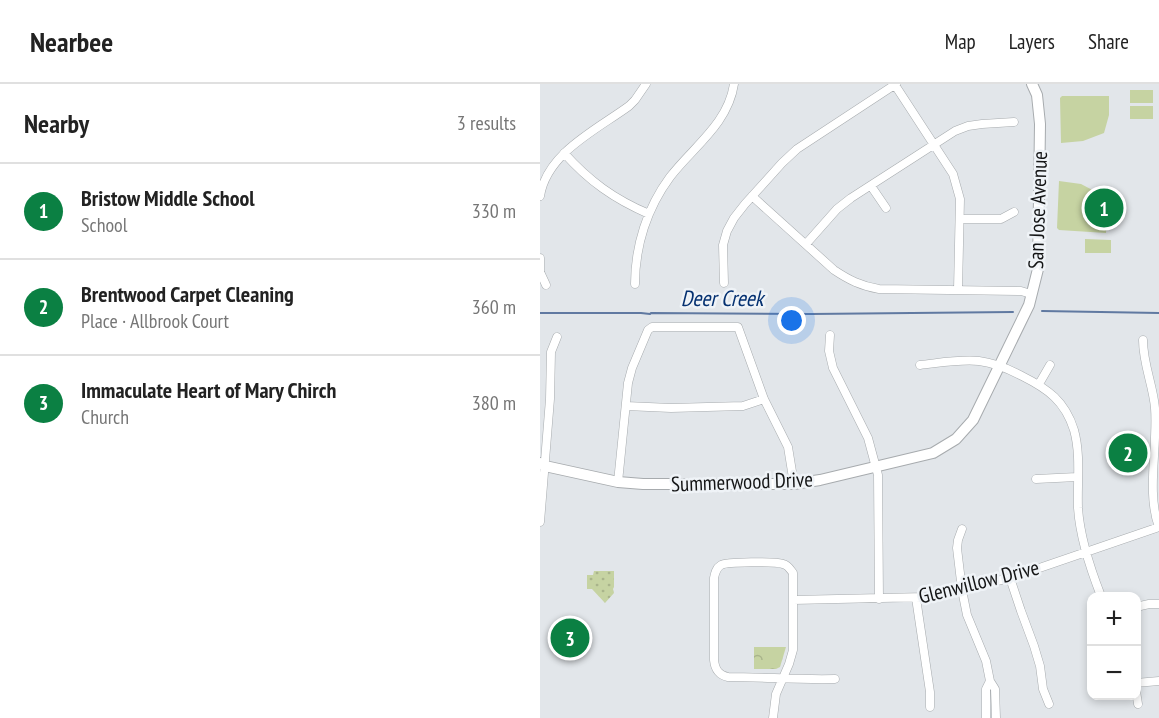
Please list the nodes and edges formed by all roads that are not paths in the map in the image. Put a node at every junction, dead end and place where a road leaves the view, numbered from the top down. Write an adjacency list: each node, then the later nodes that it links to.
1 (646, 84): 7 (street)
2 (734, 84): 13 (street)
3 (895, 84): 6 (street); 10 (street)
4 (1032, 84): 21 (street, San Jose Avenue)
5 (1014, 122): 6 (street)
6 (933, 145): 8 (street); 14 (street)
7 (564, 153): 9 (street); 13 (street)
8 (871, 186): 11 (street); 15 (street)
9 (540, 196)
10 (752, 196): 15 (street); 17 (street)
11 (886, 208)
12 (1014, 212): 14 (street)
13 (649, 214): 18 (street)
14 (960, 219): 20 (street)
15 (806, 243): 20 (street)
16 (540, 258): 19 (street)
17 (724, 283)
18 (635, 284)
19 (546, 285)
20 (958, 290): 21 (street)
21 (1031, 294): 27 (street, San Jose Avenue)
22 (830, 335): 33 (street)
23 (557, 336): 32 (street)
24 (1143, 340): 31 (street)
25 (920, 365): 27 (street)
26 (1050, 365): 28 (street)
27 (1000, 366): 28 (street); 33 (street, Summerwood Drive)
28 (1039, 384): 34 (street)
29 (764, 399): 30 (street); 30 (street); 37 (street)
30 (626, 406): 36 (street)
31 (1157, 462): 39 (street)
32 (542, 466): 36 (street, Summerwood Drive); 38 (street)
33 (876, 467): 37 (street, Summerwood Drive); 46 (street)
34 (1077, 477): 35 (street); 41 (street)
35 (1036, 479)
36 (618, 482): 37 (street, Summerwood Drive)
37 (794, 484)
38 (540, 522)
39 (1159, 527): 41 (street, Glenwillow Drive)
40 (963, 530): 43 (street)
41 (1086, 552): 42 (street, Glenwillow Drive); 44 (street)
42 (1010, 578): 43 (street, Glenwillow Drive); 56 (street)
43 (963, 590): 45 (street, Glenwillow Drive); 52 (street)
44 (1099, 592)
45 (916, 598): 46 (street, Glenwillow Drive); 58 (street)
46 (879, 599): 47 (street, Glenwillow Drive)
47 (793, 600): 50 (street); 50 (street)
48 (1159, 604): 49 (street)
49 (1141, 606)
50 (783, 678): 51 (street); 59 (street)
51 (835, 679)
52 (990, 681): 60 (street); 61 (street)
53 (1159, 681): 54 (street)
54 (1141, 683)
55 (1138, 700): 57 (street)
56 (1049, 704)
57 (1138, 704)
58 (930, 707)
59 (773, 718)
60 (986, 718)
61 (996, 718)

